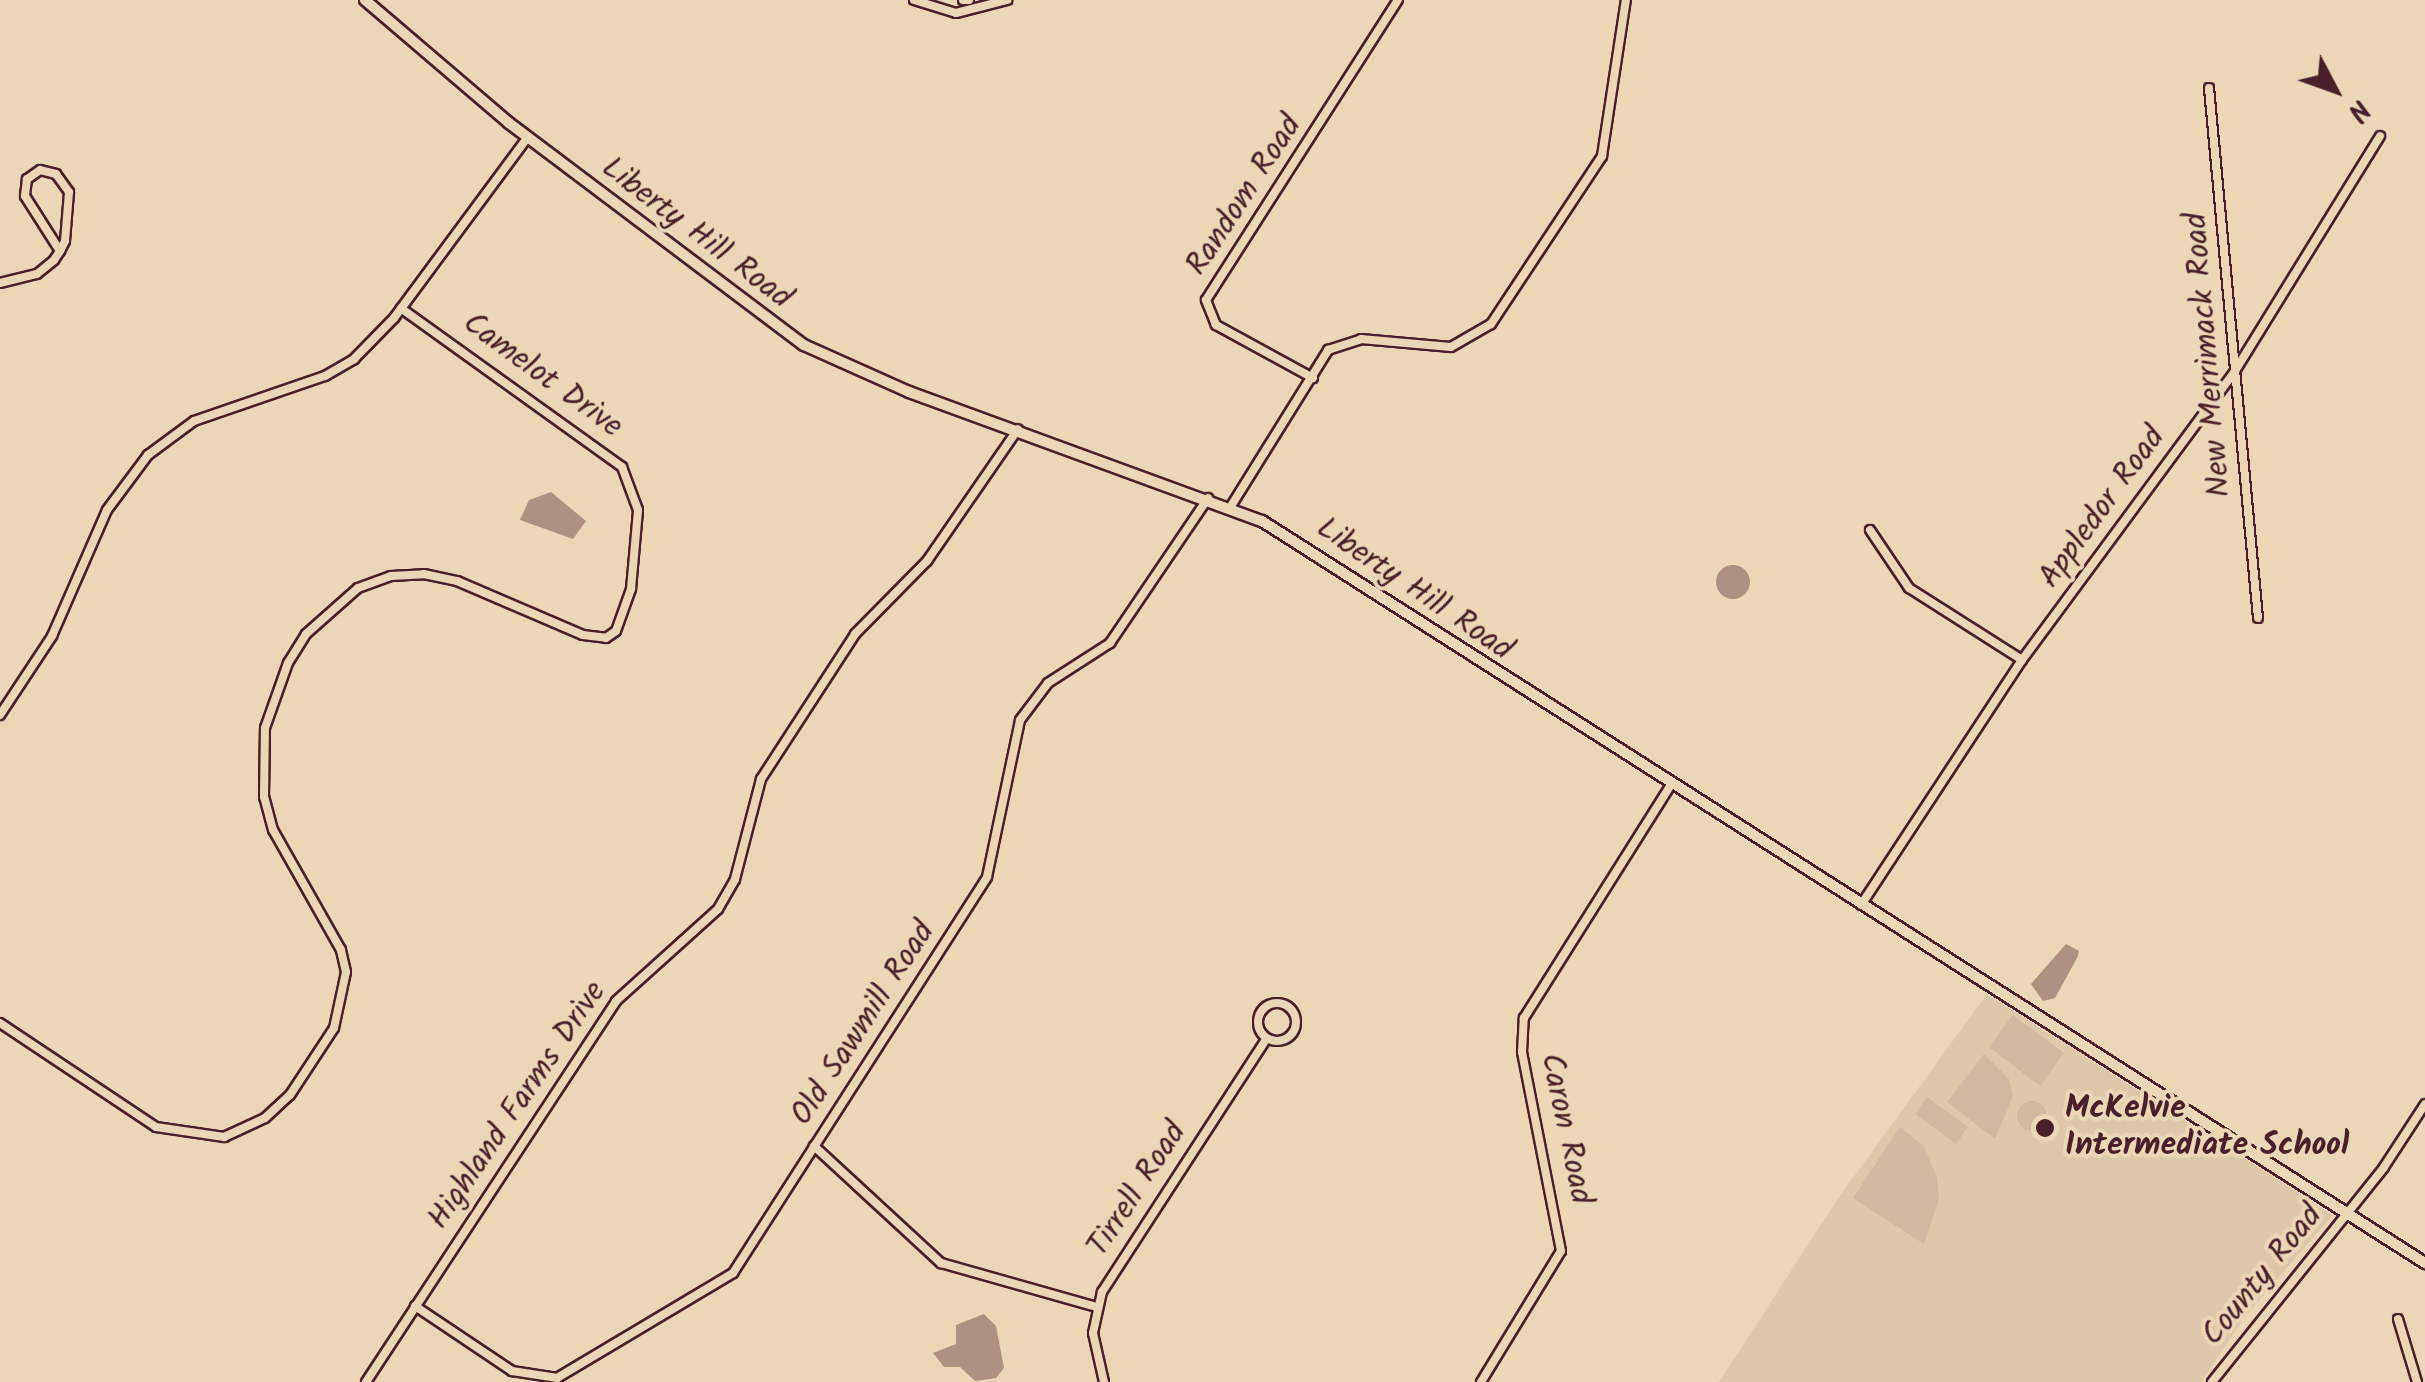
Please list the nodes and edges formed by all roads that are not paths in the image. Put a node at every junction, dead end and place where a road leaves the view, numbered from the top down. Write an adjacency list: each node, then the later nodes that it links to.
1 (366, 0): 10 (street, Liberty Hill Road)
2 (914, 0): 7 (street)
3 (966, 0): 7 (street)
4 (1007, 0): 7 (street)
5 (1398, 0): 15 (street, Random Road)
6 (1626, 0): 15 (street)
7 (976, 11)
8 (2209, 88): 14 (street, New Merrimack Road)
9 (2380, 136): 14 (street, Appledor Road)
10 (527, 138): 13 (street); 16 (street, Liberty Hill Road)
11 (60, 251): 11 (street); 12 (street)
12 (0, 283)
13 (401, 308): 22 (street); 25 (street, Camelot Drive)
14 (2235, 371): 20 (street, New Merrimack Road); 21 (street, Appledor Road)
15 (1313, 378): 18 (street)
16 (1018, 429): 17 (street, Liberty Hill Road); 31 (street, Highland Farms Drive)
17 (1208, 498): 18 (street, Liberty Hill Road); 28 (street, Old Sawmill Road)
18 (1231, 506): 23 (street, Liberty Hill Road)
19 (1870, 530): 21 (street)
20 (2258, 618)
21 (2022, 660): 24 (street, Appledor Road)
22 (0, 715)
23 (1670, 786): 24 (street, Liberty Hill Road); 36 (street, Caron Road)
24 (1861, 905): 29 (street, Liberty Hill Road)
25 (0, 1024)
26 (1266, 1038): 26 (street, Tirrell Road); 32 (street, Tirrell Road)
27 (2425, 1104): 29 (street, County Road)
28 (814, 1146): 31 (street, Old Sawmill Road); 32 (street)
29 (2346, 1213): 30 (street, Liberty Hill Road); 37 (street, County Road)
30 (2425, 1263)
31 (415, 1306): 34 (street, Highland Farms Drive)
32 (1096, 1307): 35 (street, Tirrell Road)
33 (2398, 1319): 38 (street)
34 (366, 1382)
35 (1104, 1382)
36 (1481, 1382)
37 (2212, 1382)
38 (2417, 1382)

